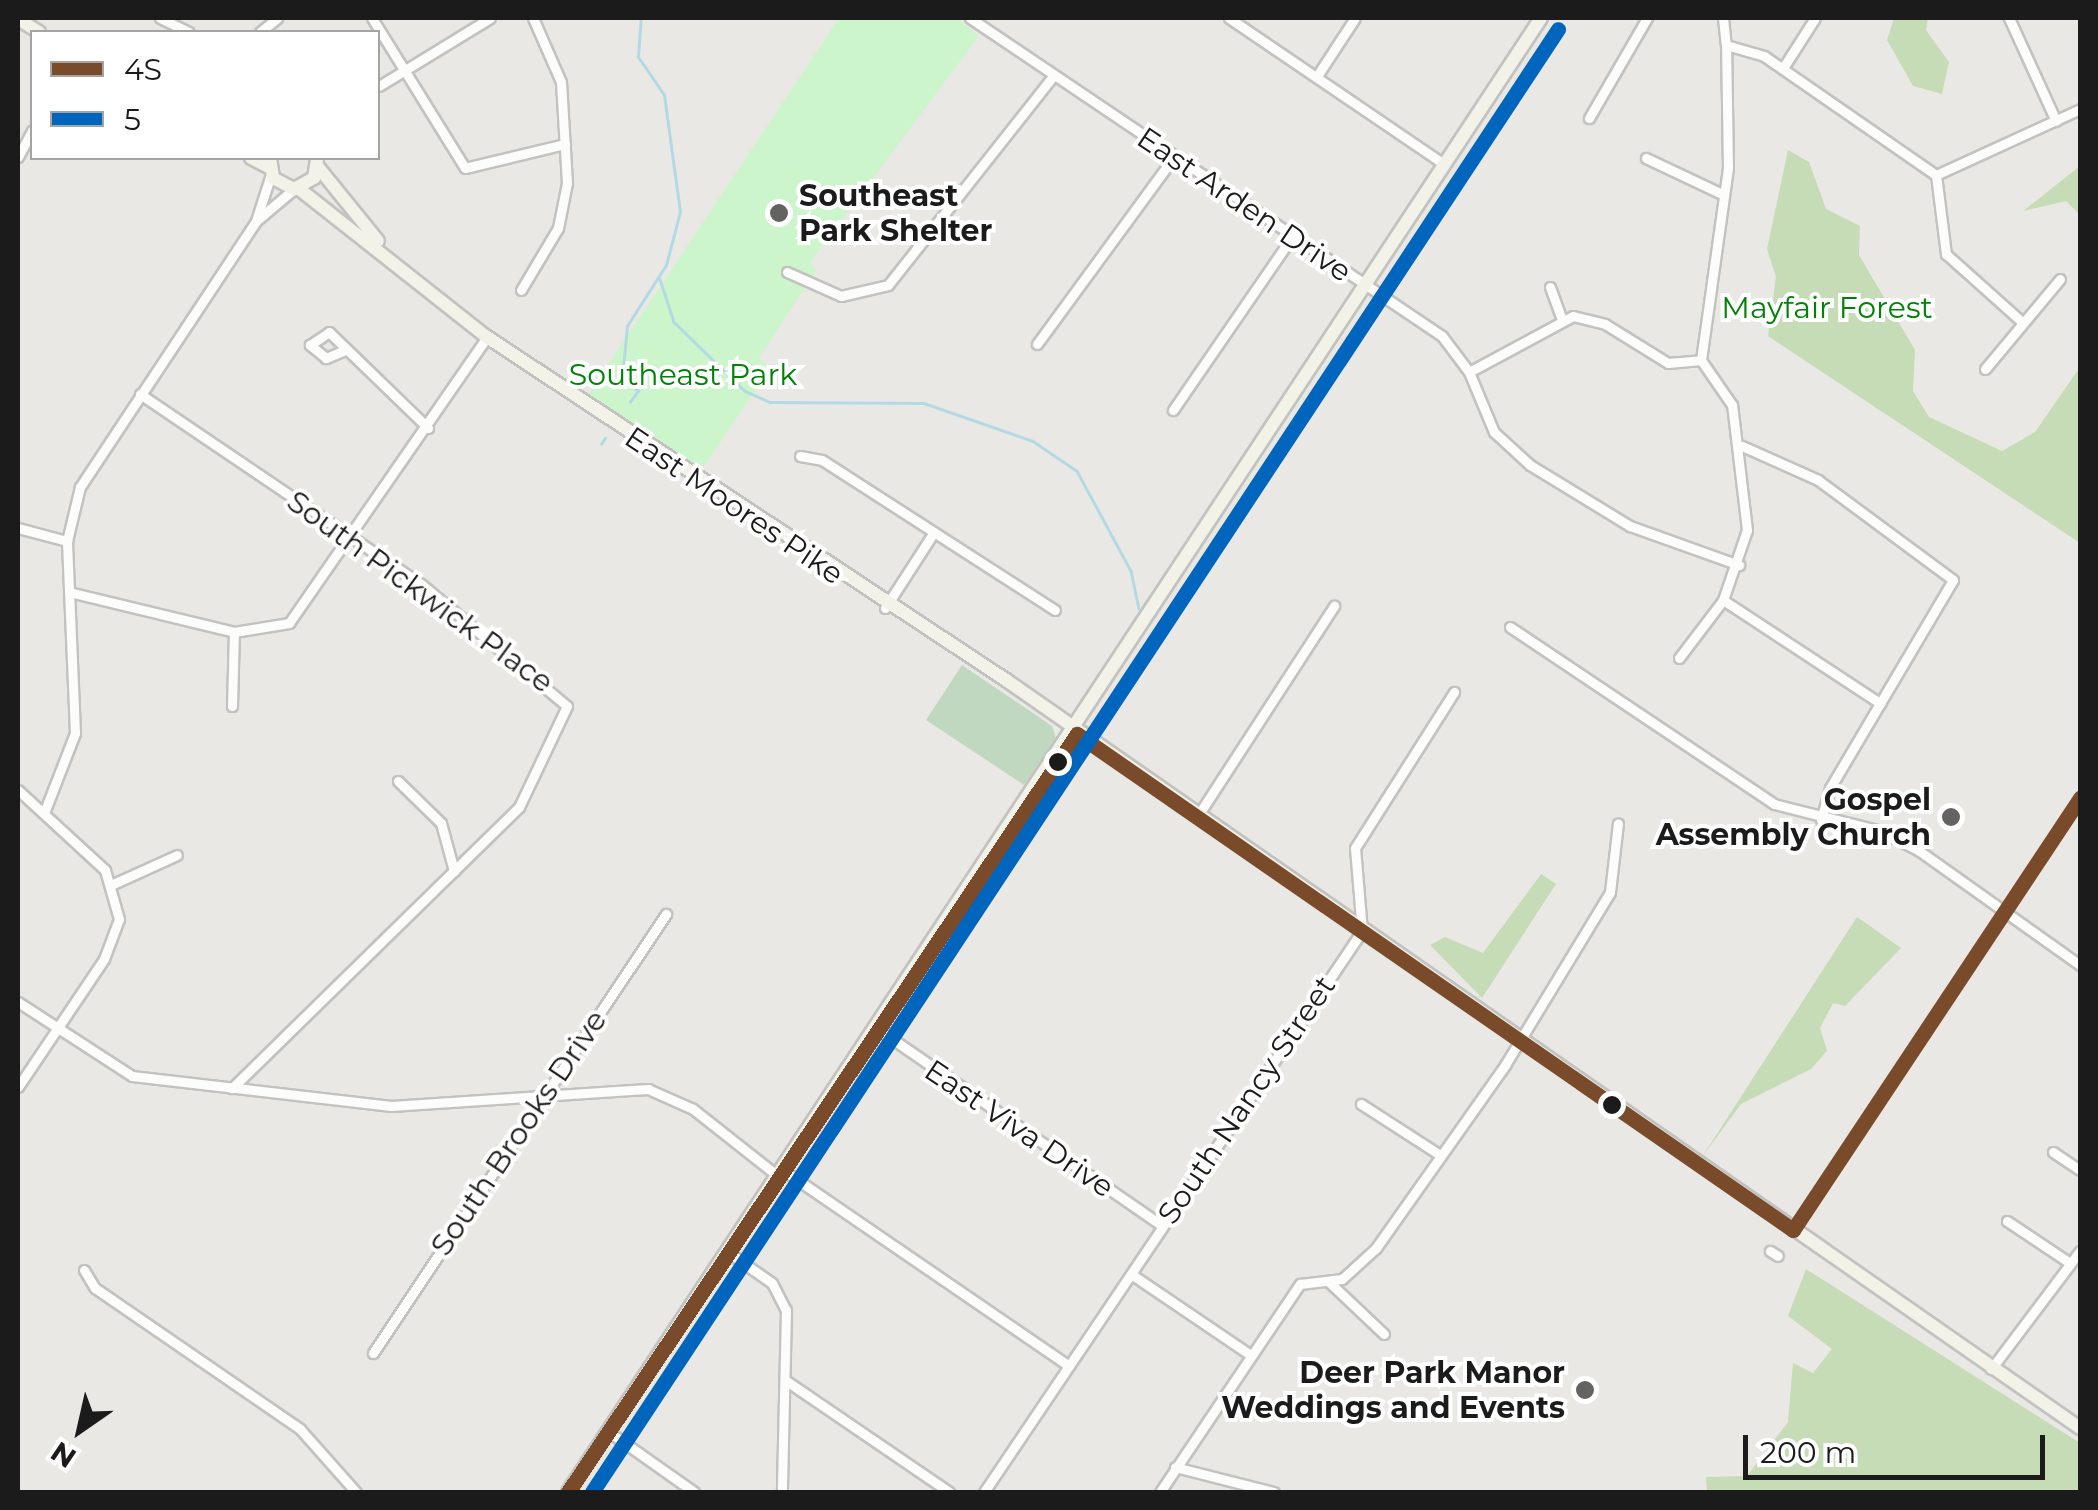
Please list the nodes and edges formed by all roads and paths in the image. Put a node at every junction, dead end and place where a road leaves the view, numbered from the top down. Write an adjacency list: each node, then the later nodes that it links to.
1 (160, 18): 12 (street)
2 (490, 18): 16 (street)
3 (532, 18): 24 (street)
4 (970, 18): 17 (street, East Arden Drive)
5 (1229, 18): 18 (street)
6 (1355, 18): 18 (street)
7 (1541, 18): 29 (main road)
8 (1646, 18): 21 (street)
9 (1724, 18): 14 (street)
10 (1815, 18): 15 (street)
11 (2009, 18): 22 (street)
12 (184, 30)
13 (380, 31): 16 (street)
14 (1726, 45): 15 (street); 33 (street)
15 (1783, 68): 31 (street)
16 (404, 69): 19 (street); 24 (street)
17 (1052, 76): 26 (street, East Arden Drive); 37 (street)
18 (1316, 76): 29 (street)
19 (380, 85)
20 (2080, 110): 22 (street)
21 (1589, 118)
22 (2056, 121): 31 (street)
23 (30, 135): 25 (street)
24 (565, 144): 41 (street)
25 (18, 158)
26 (1173, 158): 35 (street, East Arden Drive); 45 (street)
27 (1646, 158): 33 (street)
28 (317, 160): 32 (main road); 36 (main road, East Moores Pike)
29 (1444, 164): 39 (main road)
30 (270, 166): 32 (main road, East Moores Pike); 34 (street)
31 (1936, 175): 43 (street)
32 (296, 188): 34 (street); 36 (main road, East Moores Pike)
33 (1722, 194): 47 (street)
34 (256, 222): 50 (street)
35 (1291, 238): 39 (street, East Arden Drive); 51 (street)
36 (398, 267): 44 (main road, East Moores Pike)
37 (786, 272)
38 (2060, 279): 43 (street)
39 (1365, 286): 49 (street, East Arden Drive); 71 (main road)
40 (1550, 288): 42 (street)
41 (520, 290)
42 (1561, 317): 47 (street); 49 (street)
43 (2022, 322): 48 (street)
44 (487, 337): 52 (street); 63 (main road, East Moores Pike)
45 (1037, 344)
46 (345, 350): 52 (street)
47 (1701, 360): 53 (street)
48 (1984, 369)
49 (1469, 372): 59 (street, East Arden Drive)
50 (140, 394): 57 (street, South Pickwick Place); 58 (street)
51 (1173, 410)
52 (428, 428): 57 (street)
53 (1742, 446): 59 (street); 69 (street)
54 (800, 456): 56 (street)
55 (18, 528): 58 (street)
56 (934, 532): 63 (street); 64 (street)
57 (354, 538): 66 (street); 80 (street, South Pickwick Place)
58 (66, 541): 60 (street)
59 (1739, 566): 61 (street)
60 (69, 592): 66 (street); 75 (street)
61 (1722, 600): 67 (street); 69 (street)
62 (1334, 606): 76 (street)
63 (885, 608): 71 (main road, East Moores Pike)
64 (1055, 610)
65 (1510, 627): 77 (street)
66 (234, 632): 70 (street)
67 (1680, 658)
68 (1454, 692): 84 (street)
69 (1880, 703): 77 (street)
70 (232, 706)
71 (1077, 734): 76 (main road, East Moores Pike); 88 (main road)
72 (398, 781): 80 (street)
73 (18, 790): 75 (street)
74 (2080, 798): 82 (street)
75 (44, 812): 81 (street)
76 (1195, 819): 84 (main road, East Moores Pike)
77 (1821, 820): 82 (street)
78 (1618, 823): 89 (street)
79 (177, 856): 81 (street)
80 (454, 871): 91 (street, South Pickwick Place)
81 (114, 884): 87 (street)
82 (2006, 913): 85 (street); 100 (street)
83 (666, 914): 92 (street, South Brooks Drive)
84 (1362, 931): 89 (main road, East Moores Pike); 99 (street, South Nancy Street)
85 (2080, 965)
86 (18, 1002): 87 (street)
87 (56, 1029): 90 (street); 91 (street)
88 (878, 1029): 97 (main road); 99 (street, East Viva Drive)
89 (1521, 1040): 95 (street); 100 (main road, East Moores Pike)
90 (18, 1087)
91 (232, 1088): 92 (street)
92 (546, 1090): 97 (street); 108 (street, South Brooks Drive)
93 (1361, 1104): 95 (street)
94 (2053, 1152): 96 (street)
95 (1437, 1153): 106 (street)
96 (2080, 1170)
97 (781, 1173): 102 (main road); 110 (street)
98 (2007, 1221): 103 (street)
99 (1162, 1226): 105 (street, South Nancy Street)
100 (1792, 1230): 111 (main road, East Moores Pike)
101 (2080, 1251): 103 (street)
102 (728, 1253): 112 (street); 114 (main road)
103 (2067, 1262): 111 (street)
104 (84, 1270): 116 (street)
105 (1130, 1274): 109 (street); 110 (street, South Nancy Street)
106 (1328, 1281): 107 (street); 109 (street)
107 (1384, 1334)
108 (373, 1353)
109 (1249, 1354): 115 (street)
110 (1068, 1365): 121 (street, South Nancy Street)
111 (1991, 1369): 113 (main road, East Moores Pike)
112 (788, 1382): 119 (street); 120 (street)
113 (2080, 1428)
114 (609, 1432): 117 (main road); 118 (street)
115 (1175, 1467): 122 (street); 123 (street)
116 (356, 1492)
117 (568, 1492)
118 (694, 1492)
119 (782, 1492)
120 (949, 1492)
121 (984, 1492)
122 (1160, 1492)
123 (1274, 1492)

